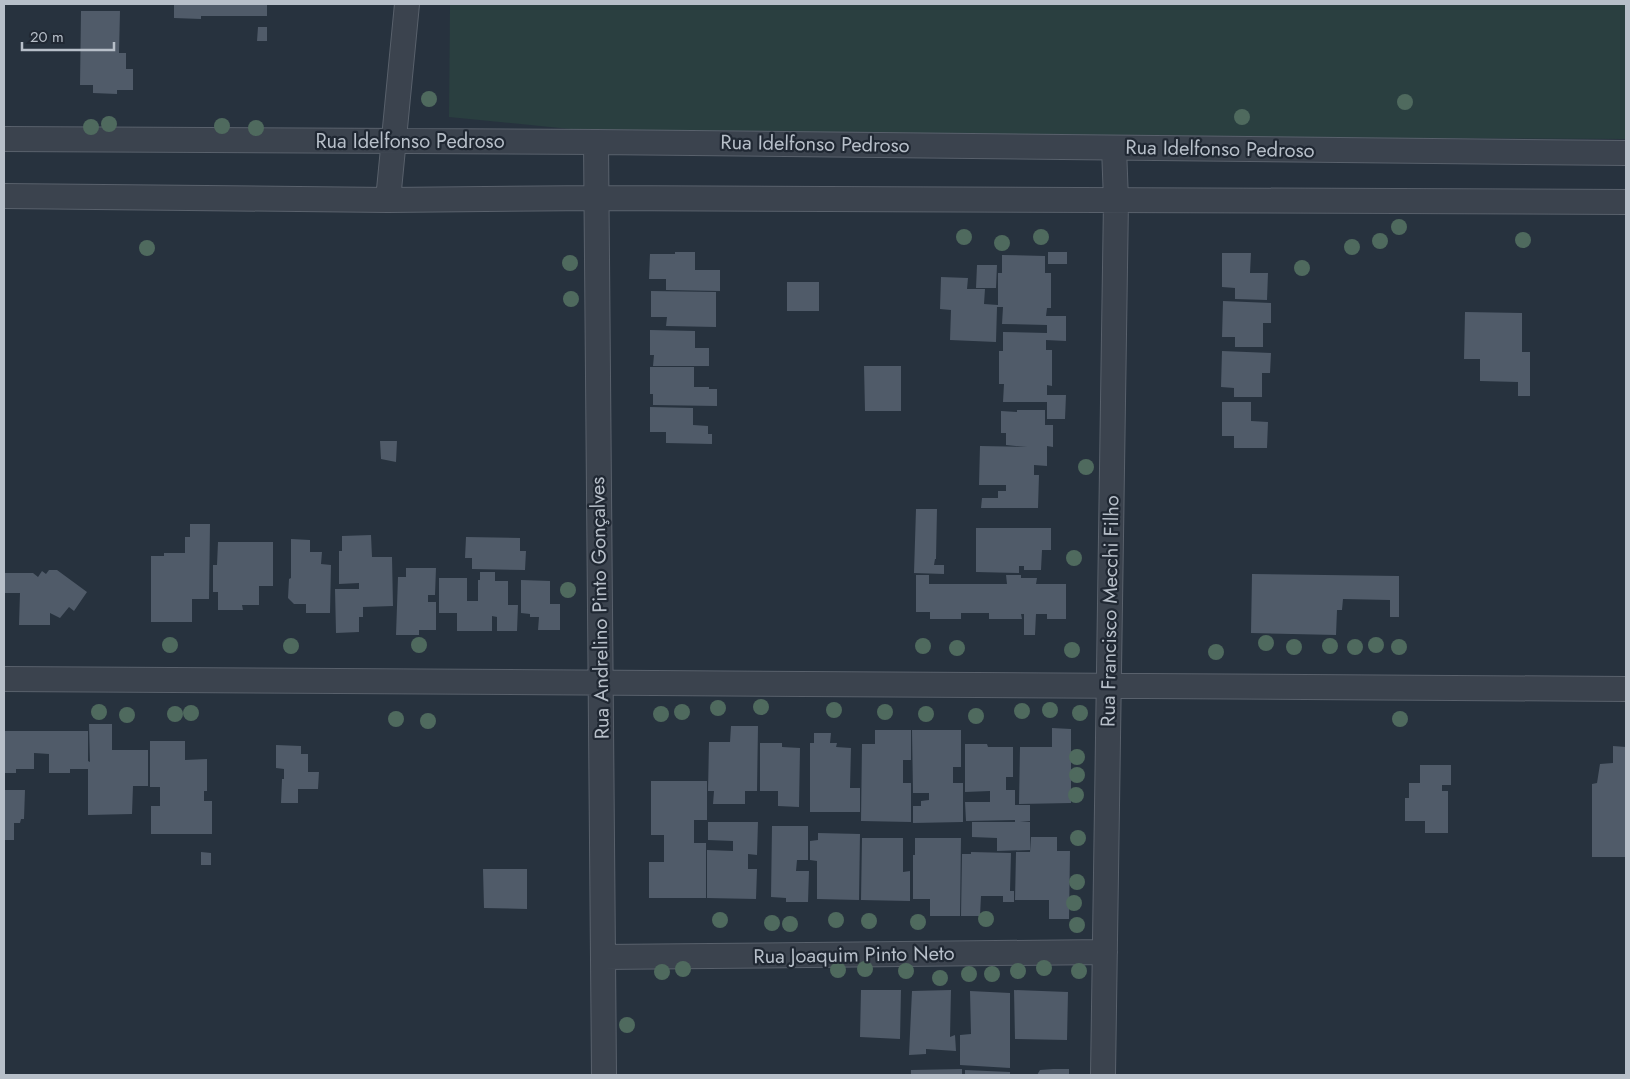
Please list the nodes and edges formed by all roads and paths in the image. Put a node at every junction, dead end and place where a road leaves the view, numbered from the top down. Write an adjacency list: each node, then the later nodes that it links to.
1 (407, 4): 3 (street)
2 (4, 139): 3 (street, Rua Idelfonso Pedroso)
3 (393, 140): 4 (street, Rua Idelfonso Pedroso); 9 (street)
4 (596, 142): 5 (street, Rua Idelfonso Pedroso); 8 (street, Rua Andrelino Pinto Gonçalves)
5 (1114, 148): 6 (street, Rua Idelfonso Pedroso); 10 (street, Rua Francisco Mecchi Filho)
6 (1626, 154)
7 (4, 196): 9 (street)
8 (596, 198): 9 (street); 10 (street); 13 (street, Rua Andrelino Pinto Gonçalves)
9 (388, 200)
10 (1116, 200): 11 (street); 14 (street, Rua Francisco Mecchi Filho)
11 (1626, 202)
12 (4, 679): 13 (street)
13 (601, 682): 14 (street); 17 (street, Rua Andrelino Pinto Gonçalves)
14 (1109, 686): 15 (street); 16 (street, Rua Francisco Mecchi Filho)
15 (1626, 689)
16 (1105, 952): 17 (street, Rua Joaquim Pinto Neto); 19 (street, Rua Francisco Mecchi Filho)
17 (603, 957): 18 (street, Rua Andrelino Pinto Gonçalves)
18 (604, 1075)
19 (1104, 1075)

